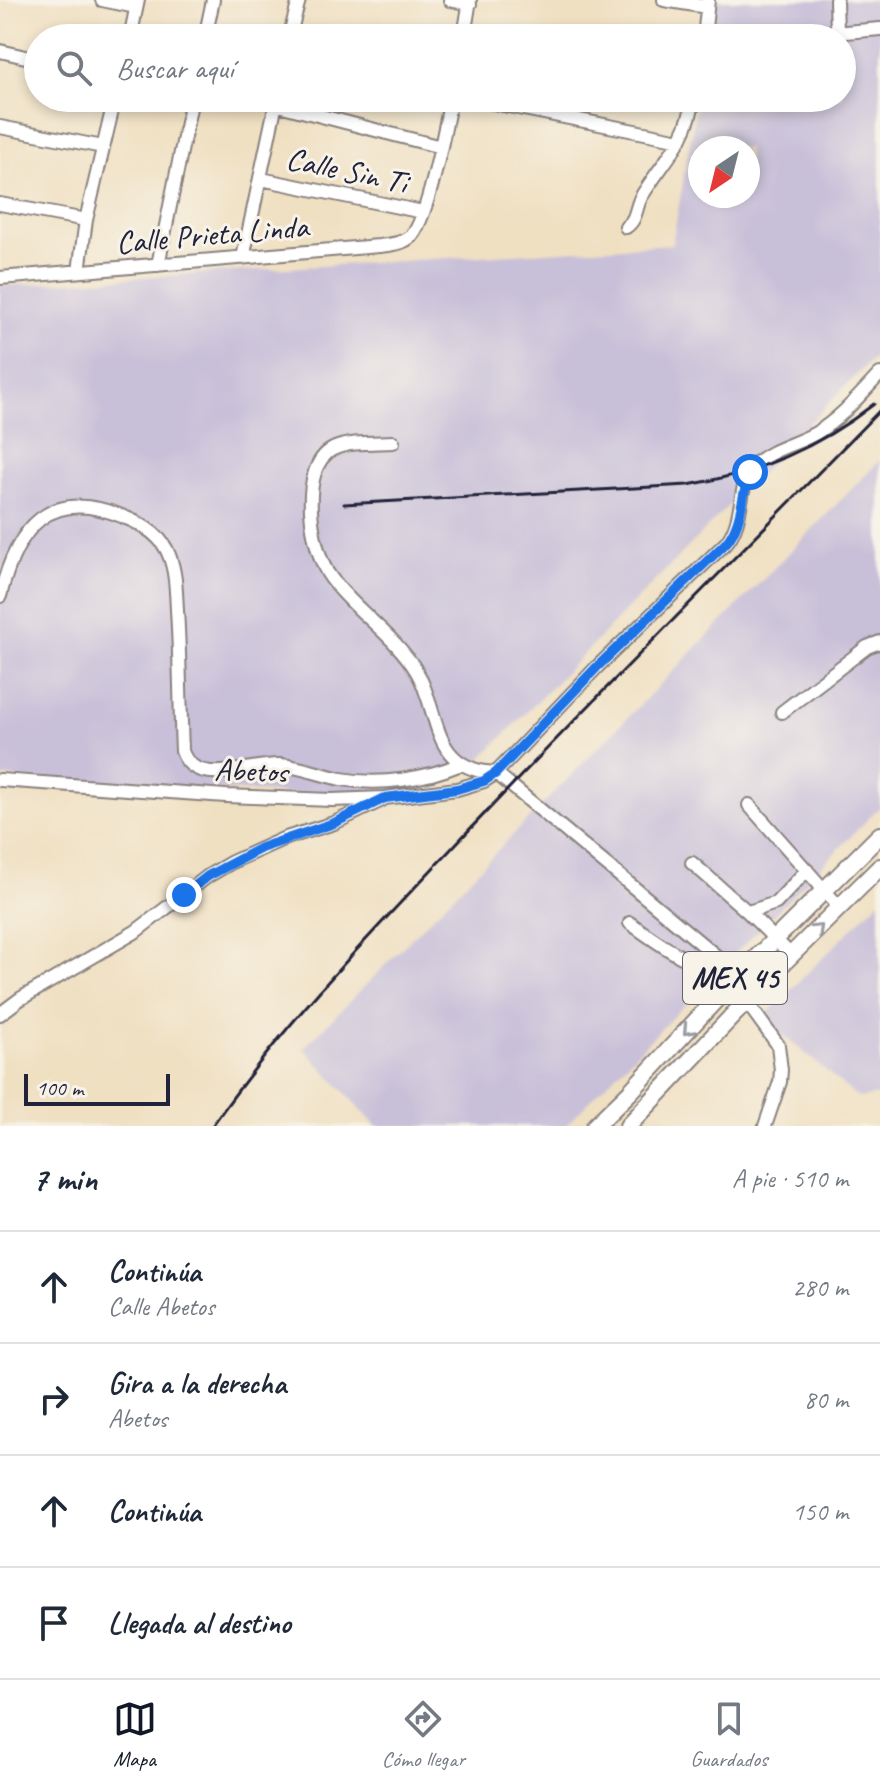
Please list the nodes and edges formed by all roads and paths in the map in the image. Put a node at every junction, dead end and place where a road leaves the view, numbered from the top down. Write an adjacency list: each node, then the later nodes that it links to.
1 (102, 0): 8 (street)
2 (213, 0): 11 (street)
3 (299, 0): 12 (street)
4 (450, 0): 7 (street)
5 (664, 0): 9 (street)
6 (836, 0): 15 (street)
7 (470, 2): 13 (street)
8 (137, 3): 10 (street)
9 (708, 4): 14 (street)
10 (133, 24)
11 (208, 24)
12 (293, 24)
13 (466, 24)
14 (706, 24)
15 (837, 24)
16 (880, 29): 17 (street)
17 (856, 31)
18 (0, 51): 19 (street)
19 (24, 57)
20 (112, 112): 29 (street)
21 (189, 112): 37 (street)
22 (274, 112): 31 (street)
23 (315, 112): 30 (street)
24 (448, 112): 30 (street)
25 (539, 112): 28 (street)
26 (691, 112): 28 (street)
27 (0, 127): 29 (street)
28 (680, 140): 35 (street)
29 (103, 147): 34 (street)
30 (441, 147): 33 (street)
31 (261, 179): 33 (street, Calle Sin Ti); 36 (street)
32 (0, 204): 34 (street)
33 (421, 218): 36 (street, Calle Prieta Linda)
34 (86, 220): 38 (street)
35 (626, 227)
36 (243, 258): 37 (street, Calle Prieta Linda)
37 (158, 265): 38 (street, Calle Prieta Linda)
38 (79, 271): 39 (street, Calle Prieta Linda)
39 (0, 278)
40 (880, 374): 46 (street)
41 (393, 442): 45 (street)
42 (0, 596): 45 (street)
43 (880, 642): 44 (street)
44 (782, 712)
45 (461, 764): 46 (street)
46 (496, 773): 48 (street, Abetos); 60 (street)
47 (0, 780): 48 (street, Abetos)
48 (385, 798): 62 (street)
49 (749, 805): 53 (street)
50 (880, 835): 54 (main road, MEX 45)
51 (692, 863): 56 (street)
52 (880, 867): 55 (main road, MEX 45)
53 (807, 870): 54 (street); 56 (street)
54 (825, 890): 55 (street); 58 (main road, MEX 45)
55 (840, 908): 59 (main road, MEX 45, one-way to 55)
56 (748, 912): 58 (street)
57 (630, 923): 60 (street)
58 (775, 939): 59 (street); 60 (main road, MEX 45)
59 (791, 955): 61 (main road, MEX 45)
60 (731, 976): 61 (street); 63 (main road, MEX 45, one-way to 63)
61 (746, 1001): 64 (main road, MEX 45); 65 (street)
62 (0, 1014)
63 (595, 1126)
64 (628, 1126)
65 (765, 1126)

